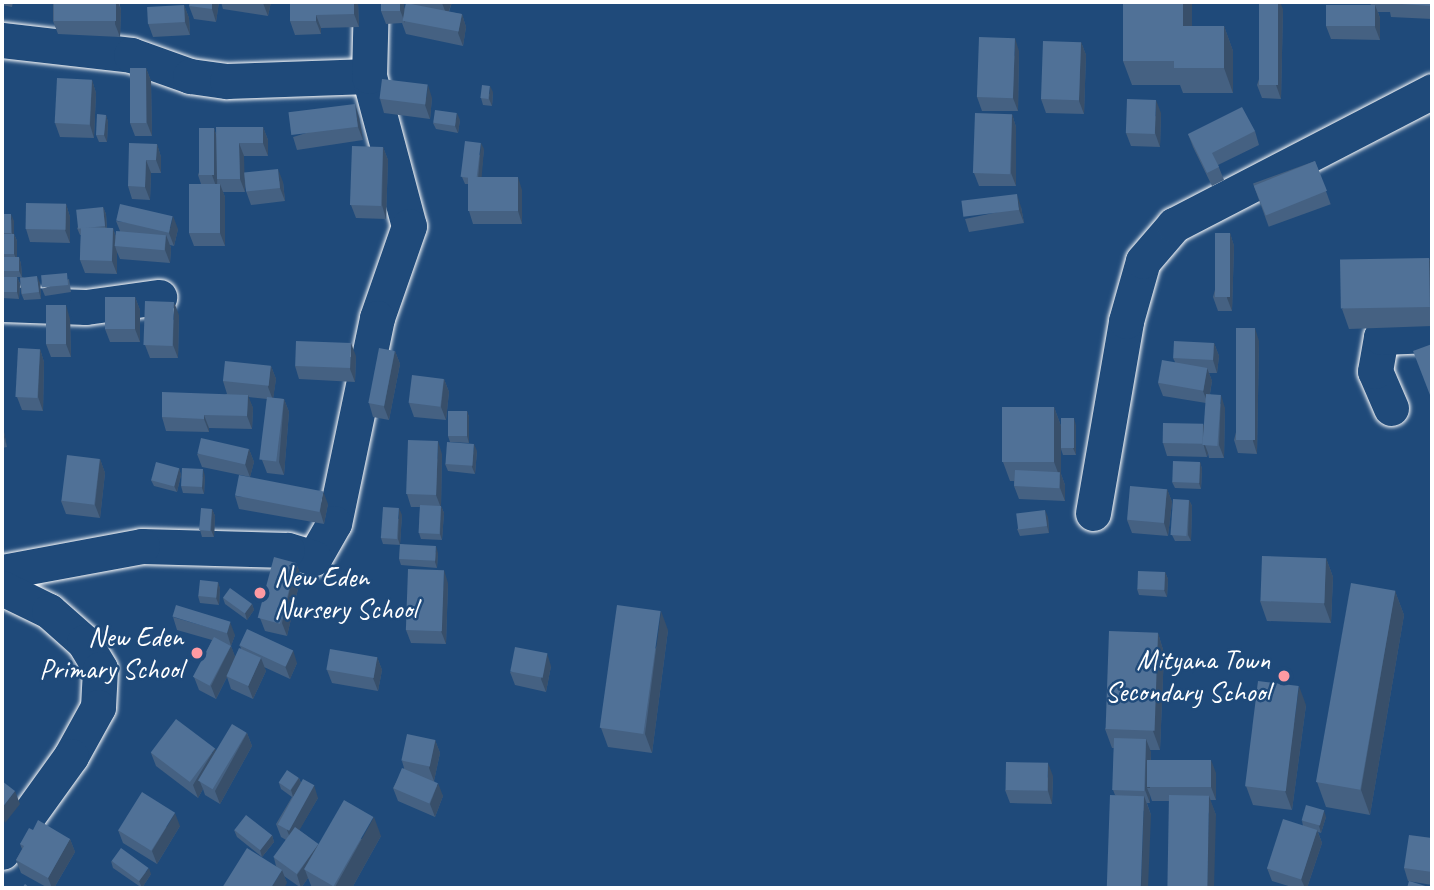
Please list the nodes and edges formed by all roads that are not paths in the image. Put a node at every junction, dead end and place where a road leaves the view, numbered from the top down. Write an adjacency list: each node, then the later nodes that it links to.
1 (371, 2): 3 (street)
2 (2, 40): 3 (street)
3 (369, 76): 10 (street)
4 (1432, 91): 9 (street)
5 (159, 297): 6 (street)
6 (2, 304)
7 (1432, 335): 8 (street)
8 (1391, 408)
9 (1093, 513)
10 (2, 572)
11 (2, 588): 12 (street)
12 (2, 852)

